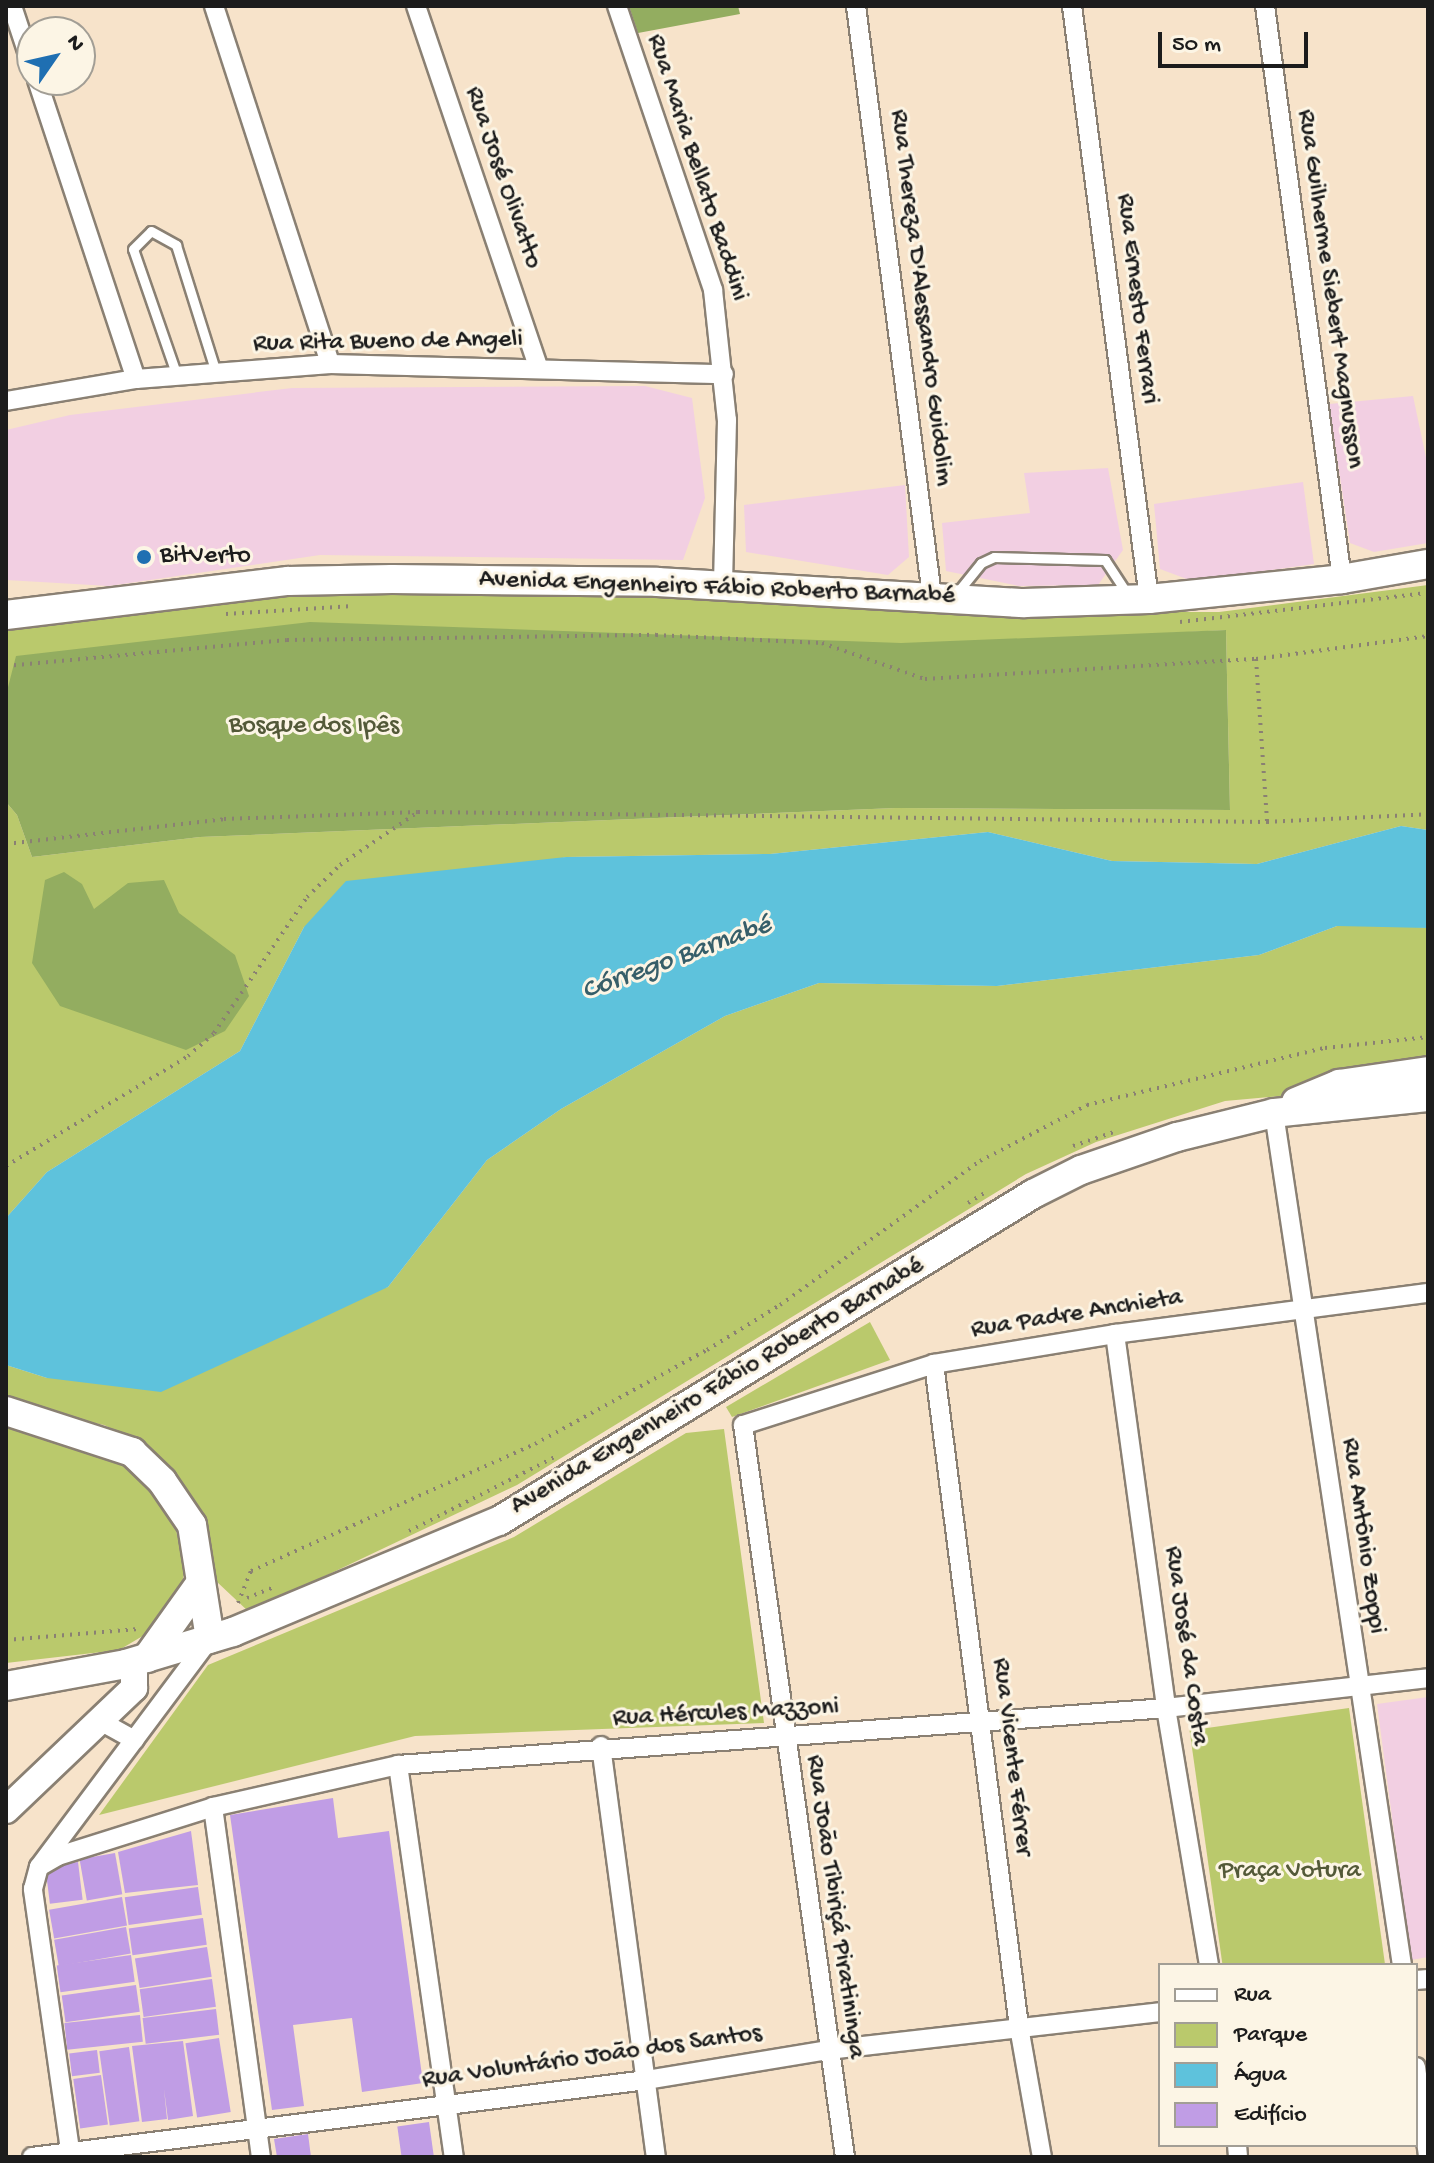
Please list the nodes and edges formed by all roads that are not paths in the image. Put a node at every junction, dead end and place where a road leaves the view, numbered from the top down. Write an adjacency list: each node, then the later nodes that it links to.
1 (214, 6): 8 (street)
2 (416, 6): 9 (street, Rua José Olivatto)
3 (617, 6): 11 (street, Rua Maria Bellato Baddini)
4 (856, 6): 18 (street, Rua Thereza D'Alessandro Guidolim)
5 (1072, 6): 19 (street, Rua Ernesto Ferrari)
6 (1265, 6): 16 (street, Rua Guilherme Siebert Magnusson)
7 (42, 96): 13 (street)
8 (330, 364): 9 (street, Rua Rita Bueno de Angeli); 10 (street, Rua Rita Bueno de Angeli)
9 (538, 366): 11 (street, Rua Rita Bueno de Angeli)
10 (216, 373): 12 (street, Rua Rita Bueno de Angeli); 12 (lane)
11 (724, 374): 17 (street, Rua Maria Bellato Baddini)
12 (177, 376): 13 (street, Rua Rita Bueno de Angeli)
13 (136, 379): 14 (street, Rua Rita Bueno de Angeli)
14 (6, 401)
15 (1428, 564): 16 (main road, Avenida Engenheiro Fábio Roberto Barnabé)
16 (1342, 579): 19 (main road, Avenida Engenheiro Fábio Roberto Barnabé)
17 (723, 587): 18 (main road, Avenida Engenheiro Fábio Roberto Barnabé); 20 (main road, Avenida Engenheiro Fábio Roberto Barnabé)
18 (942, 597): 19 (main road, Avenida Engenheiro Fábio Roberto Barnabé); 19 (lane)
19 (1148, 607)
20 (6, 615)
21 (1428, 1071): 23 (main road)
22 (1428, 1097): 23 (main road, Avenida Engenheiro Fábio Roberto Barnabé)
23 (1274, 1113): 25 (street, Rua Antônio Zoppi); 31 (main road, Avenida Engenheiro Fábio Roberto Barnabé)
24 (1428, 1293): 25 (street, Rua Padre Anchieta)
25 (1302, 1308): 26 (street, Rua Padre Anchieta); 35 (street, Rua Antônio Zoppi)
26 (1115, 1334): 27 (street, Rua Padre Anchieta); 36 (street, Rua José da Costa)
27 (934, 1364): 29 (street, Rua Padre Anchieta); 38 (street, Rua Vicente Férrer)
28 (6, 1411): 30 (main road)
29 (743, 1425): 40 (street, Rua João Tibiriçá Piratininga)
30 (199, 1585): 31 (main road); 32 (main road)
31 (210, 1639): 32 (main road, Avenida Engenheiro Fábio Roberto Barnabé); 39 (street)
32 (136, 1661): 34 (main road, Avenida Engenheiro Fábio Roberto Barnabé); 37 (main road)
33 (1428, 1678): 35 (street, Rua Hércules Mazzoni)
34 (6, 1686)
35 (1357, 1687): 36 (street, Rua Hércules Mazzoni); 47 (street, Rua Antônio Zoppi)
36 (1166, 1708): 38 (street, Rua Hércules Mazzoni); 46 (street, Rua José da Costa)
37 (102, 1722): 39 (street); 44 (main road)
38 (981, 1723): 40 (street, Rua Hércules Mazzoni); 49 (street, Rua Vicente Férrer)
39 (134, 1740): 45 (street)
40 (784, 1740): 41 (street, Rua Hércules Mazzoni); 50 (street, Rua João Tibiriçá Piratininga)
41 (601, 1746): 42 (street, Rua Hércules Mazzoni); 51 (street)
42 (398, 1765): 43 (street, Rua Hércules Mazzoni); 53 (street)
43 (213, 1807): 45 (street, Rua Hércules Mazzoni); 54 (street)
44 (6, 1810)
45 (39, 1867): 55 (street)
46 (1209, 1963)
47 (1402, 1963)
48 (1158, 2012): 49 (street, Rua Voluntário João dos Santos)
49 (1019, 2027): 50 (street, Rua Voluntário João dos Santos); 62 (street, Rua Vicente Férrer)
50 (828, 2050): 51 (street, Rua Voluntário João dos Santos); 61 (street, Rua João Tibiriçá Piratininga)
51 (647, 2080): 53 (street, Rua Voluntário João dos Santos); 60 (street)
52 (1418, 2082): 56 (street)
53 (447, 2104): 54 (street, Rua Voluntário João dos Santos); 59 (street)
54 (256, 2129): 55 (street, Rua Voluntário João dos Santos); 58 (street)
55 (71, 2155): 57 (street, Rua Voluntário João dos Santos)
56 (1428, 2156)
57 (32, 2157)
58 (261, 2157)
59 (454, 2157)
60 (656, 2157)
61 (845, 2157)
62 (1042, 2157)

